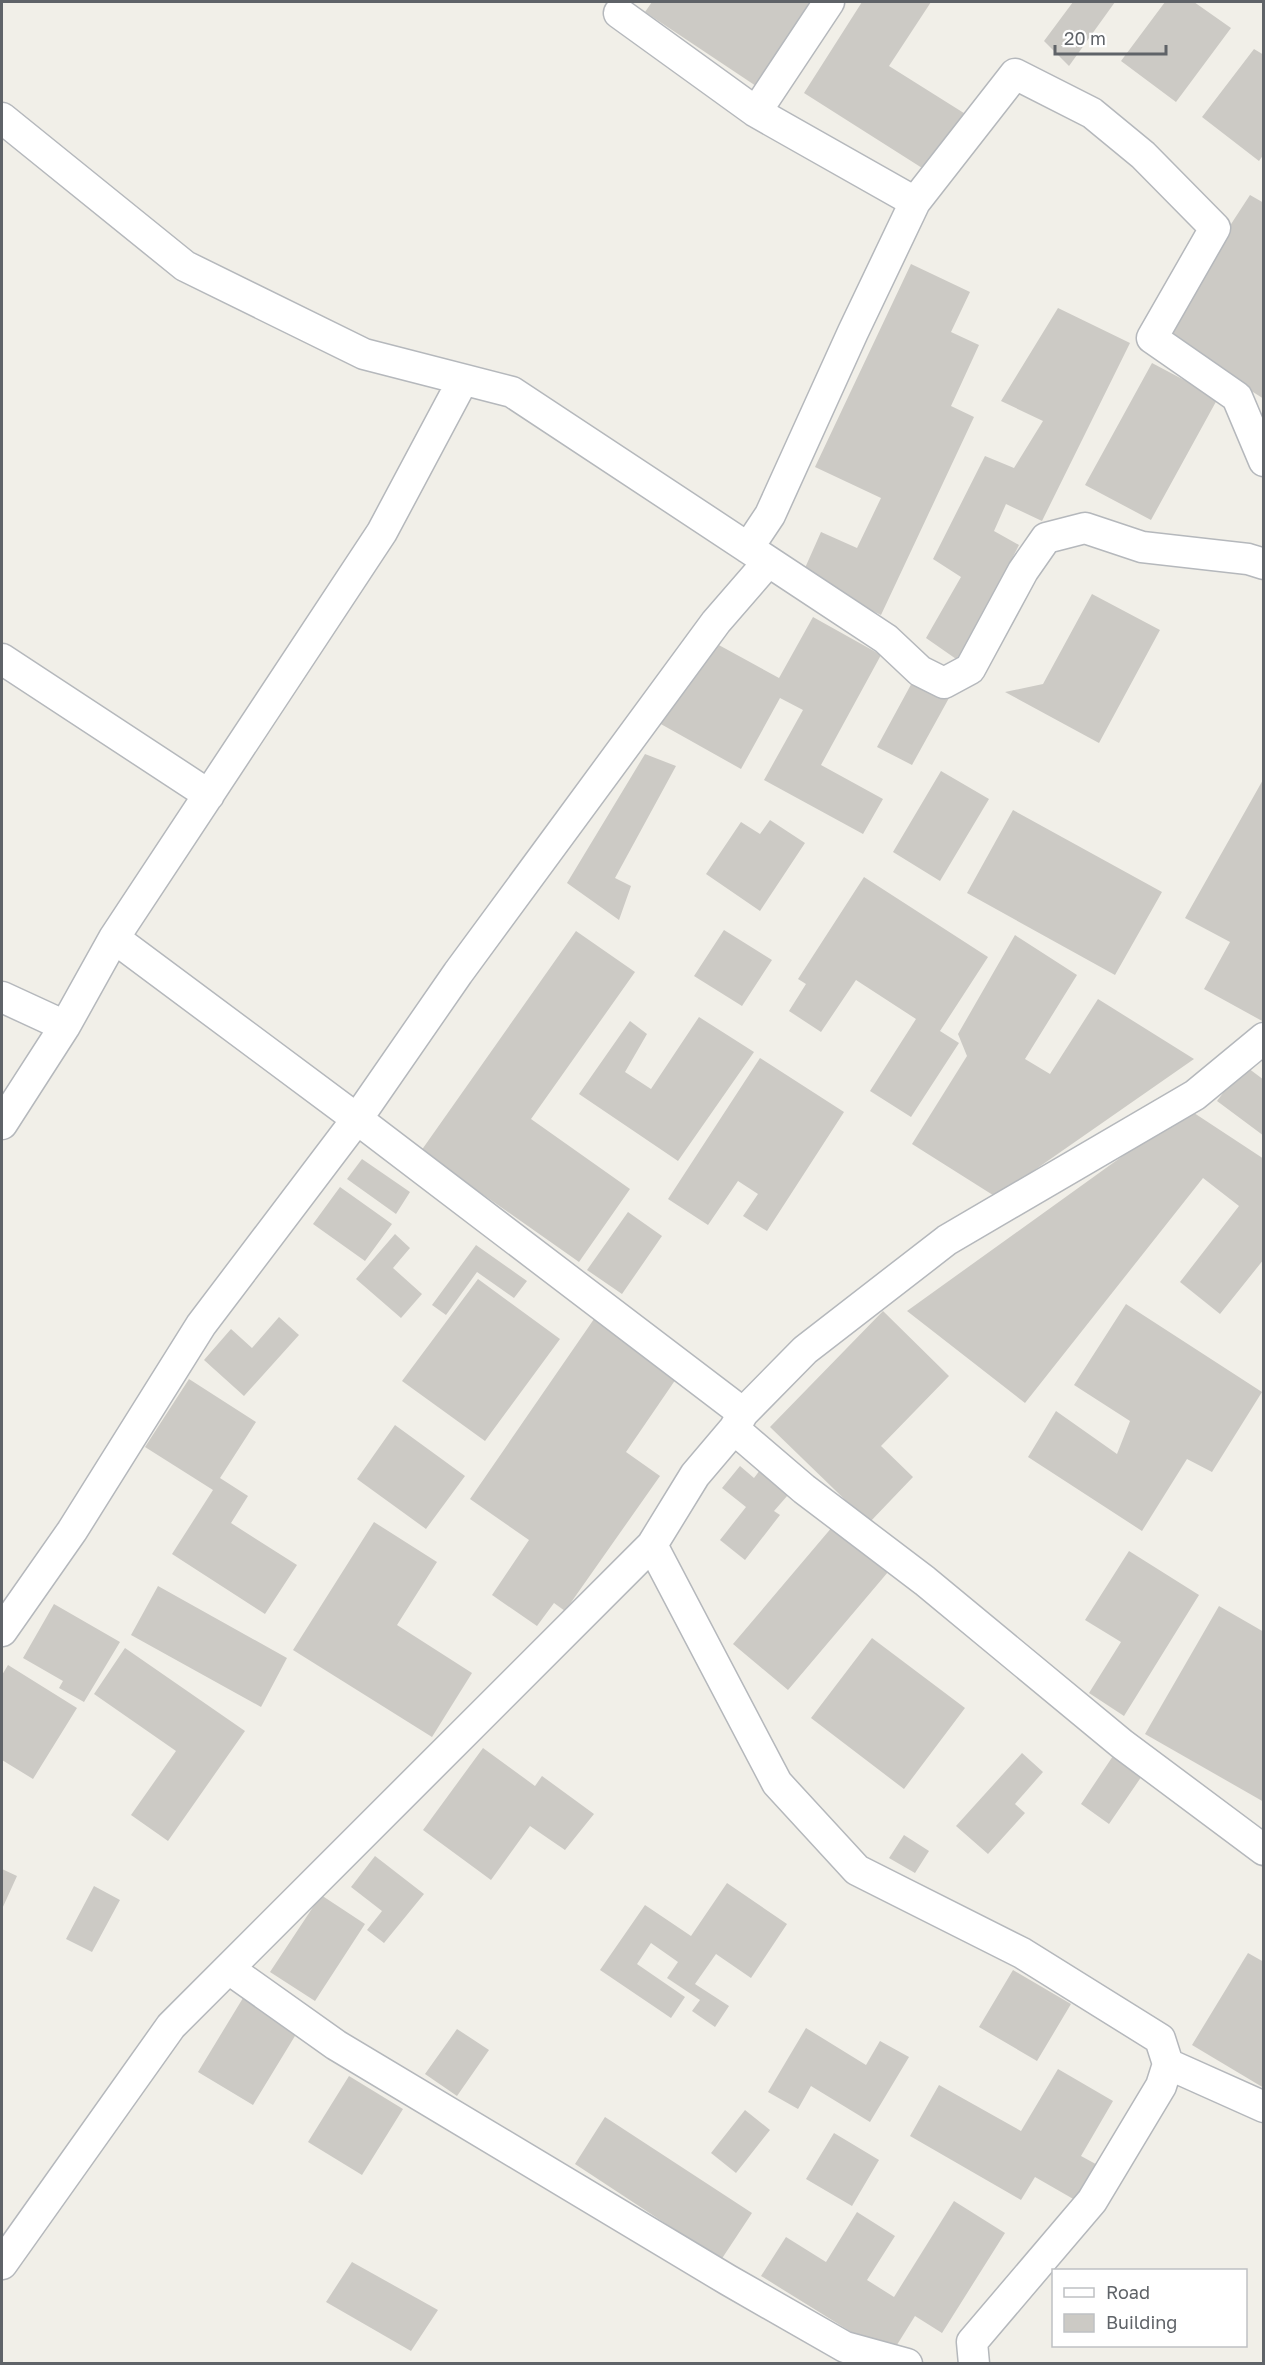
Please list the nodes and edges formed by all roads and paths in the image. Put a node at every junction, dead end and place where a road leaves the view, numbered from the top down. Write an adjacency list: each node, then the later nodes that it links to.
1 (829, 2): 3 (street)
2 (616, 5): 3 (street)
3 (756, 112): 5 (street)
4 (2, 118): 6 (street)
5 (915, 202): 7 (street); 8 (street)
6 (463, 380): 8 (street); 11 (street)
7 (1263, 461)
8 (758, 555): 9 (street); 16 (street)
9 (1263, 564)
10 (2, 659): 11 (street)
11 (209, 795): 12 (street)
12 (114, 938): 14 (street); 16 (street)
13 (2, 997): 14 (street)
14 (64, 1026): 17 (street)
15 (1263, 1038): 18 (street)
16 (357, 1119): 18 (street); 20 (street)
17 (2, 1124)
18 (739, 1421): 19 (street); 21 (street)
19 (652, 1545): 22 (street); 23 (street)
20 (2, 1631)
21 (1263, 1850)
22 (229, 1969): 25 (street); 26 (street)
23 (1168, 2064): 24 (street); 27 (street)
24 (1263, 2107)
25 (2, 2264)
26 (908, 2364)
27 (974, 2364)

